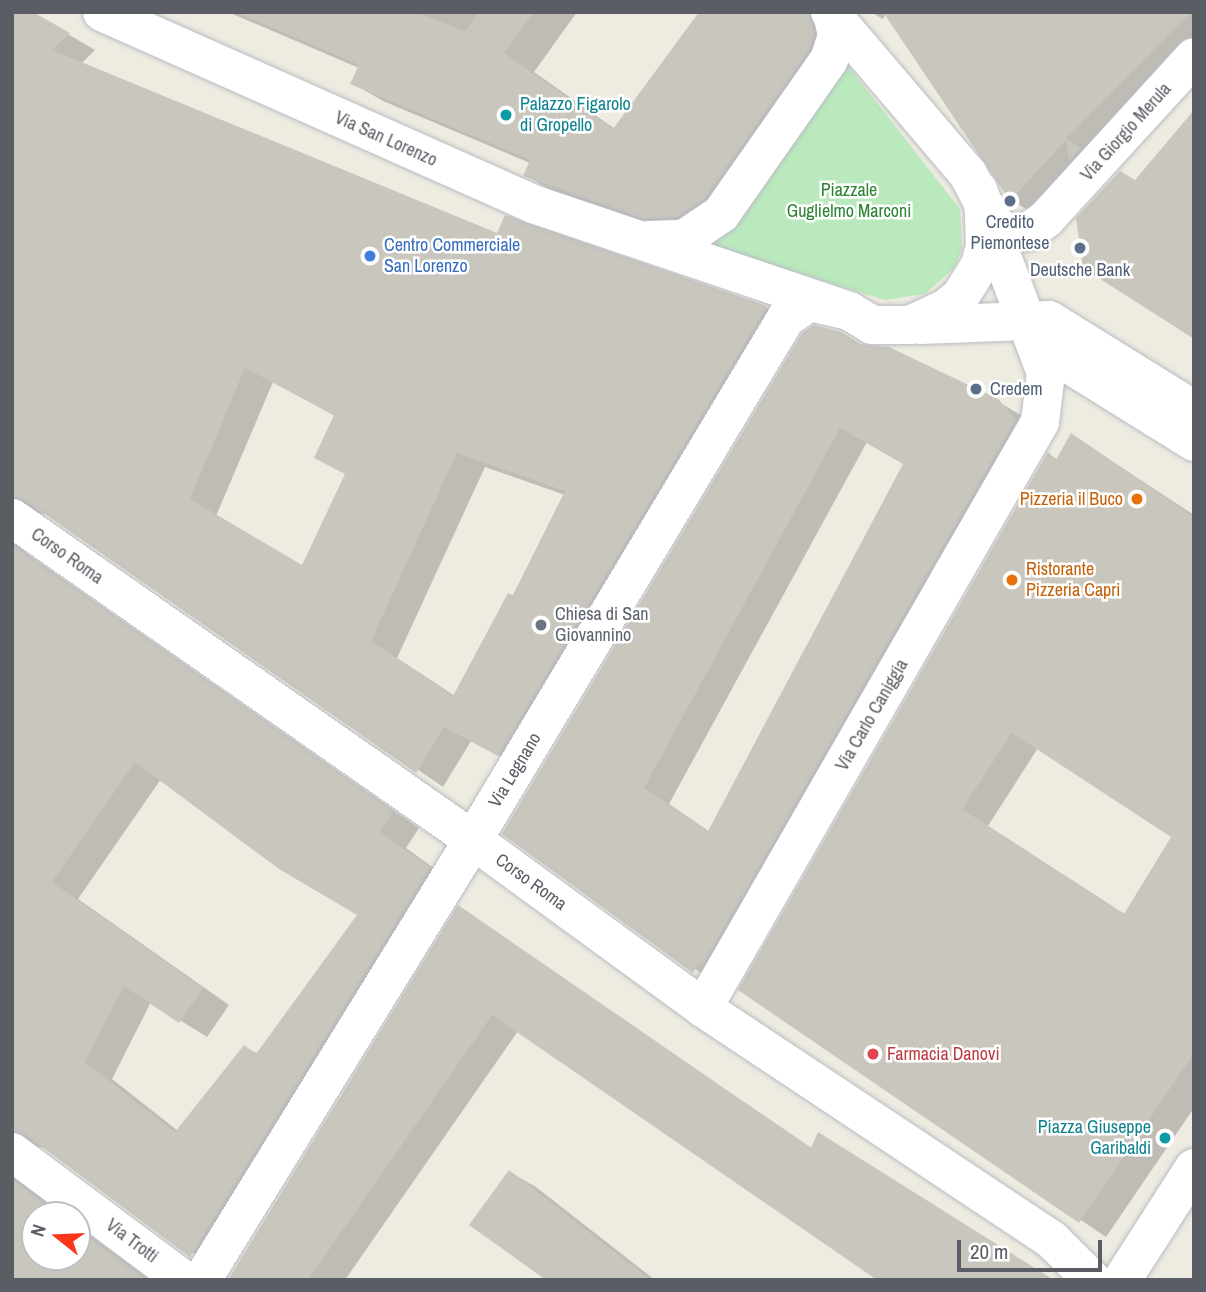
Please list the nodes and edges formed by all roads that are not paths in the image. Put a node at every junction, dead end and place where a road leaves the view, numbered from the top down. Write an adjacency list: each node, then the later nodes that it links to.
1 (102, 12): 6 (street, Via San Lorenzo)
2 (831, 13): 4 (street); 6 (street)
3 (1194, 57): 5 (street, Via Giorgio Merula)
4 (978, 190): 5 (street); 8 (street); 9 (street)
5 (1003, 232): 9 (street)
6 (621, 235): 7 (street, Via San Lorenzo)
7 (849, 311): 8 (street); 15 (street, Via Legnano)
8 (910, 325): 9 (street)
9 (1036, 328): 10 (street); 12 (street)
10 (1103, 369): 11 (street); 12 (street); 13 (street)
11 (1194, 410)
12 (1040, 422): 16 (street, Via Carlo Caniggia)
13 (1194, 442)
14 (12, 518): 15 (street, Corso Roma)
15 (473, 840): 16 (street, Corso Roma); 20 (street, Via Legnano)
16 (703, 1007): 21 (street, Corso Roma)
17 (12, 1152): 19 (street, Via Trotti)
18 (1194, 1168): 22 (street)
19 (184, 1280)
20 (202, 1280)
21 (1092, 1280)
22 (1122, 1280)

